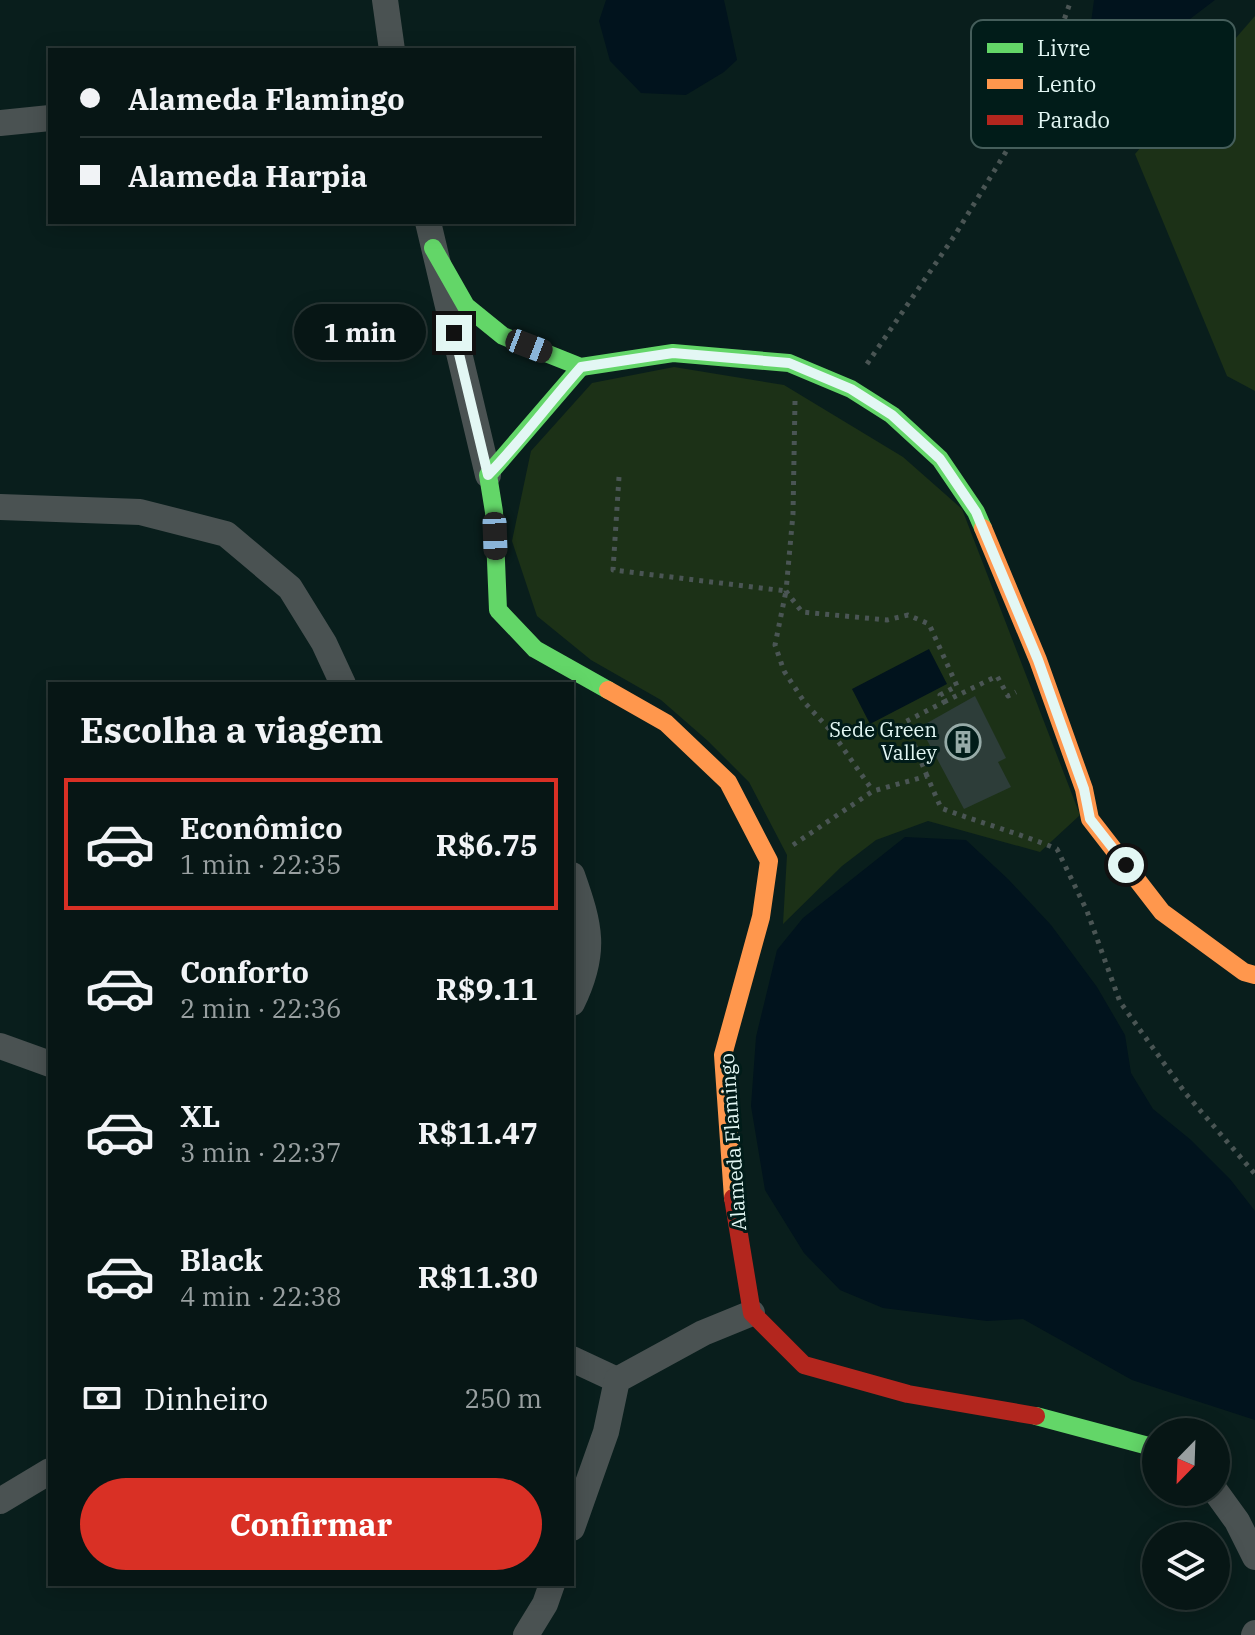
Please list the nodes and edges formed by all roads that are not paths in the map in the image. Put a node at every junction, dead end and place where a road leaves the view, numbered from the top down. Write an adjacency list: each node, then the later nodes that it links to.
1 (385, 0): 2 (street)
2 (392, 48)
3 (48, 118): 4 (street)
4 (0, 123)
5 (428, 224): 6 (street)
6 (433, 248): 7 (street); 8 (street)
7 (581, 367): 8 (street); 12 (street)
8 (488, 475): 16 (street, Alameda Flamingo)
9 (0, 507): 10 (street)
10 (342, 682)
11 (574, 881): 13 (street)
12 (1255, 975)
13 (574, 999)
14 (0, 1046): 15 (street)
15 (48, 1063)
16 (752, 1313): 18 (street); 19 (street)
17 (574, 1360): 18 (street)
18 (617, 1380): 23 (street)
19 (1142, 1444)
20 (48, 1472): 21 (street)
21 (0, 1501)
22 (1226, 1506): 24 (street)
23 (574, 1522)
24 (1255, 1557)
25 (551, 1586): 26 (street)
26 (526, 1635)

